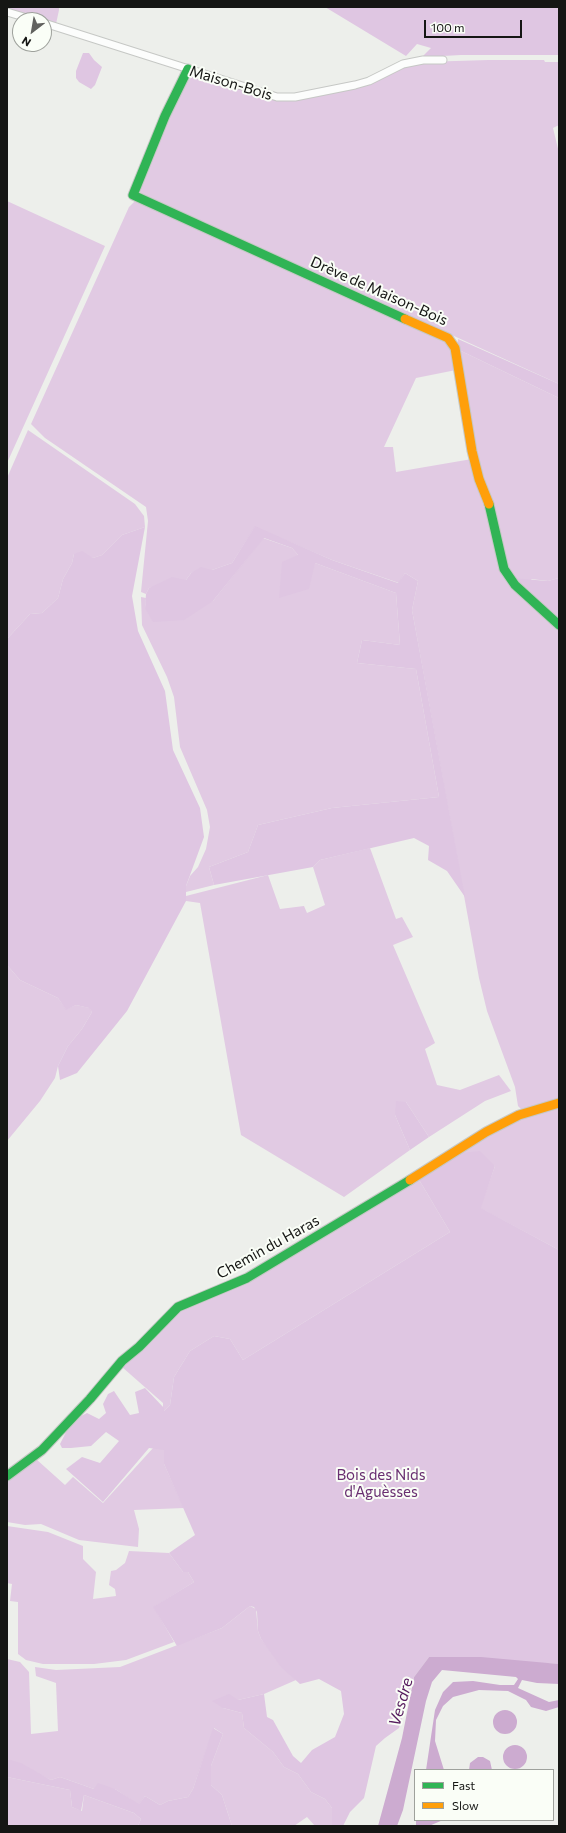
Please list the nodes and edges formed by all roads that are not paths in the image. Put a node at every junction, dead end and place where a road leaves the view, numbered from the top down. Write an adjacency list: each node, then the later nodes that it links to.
1 (52, 26): 3 (street, Maison-Bois)
2 (443, 60): 3 (street, Maison-Bois)
3 (188, 69): 4 (street, Drève de Maison-Bois)
4 (559, 625)
5 (559, 1103): 6 (street, Chemin du Haras)
6 (7, 1476)

